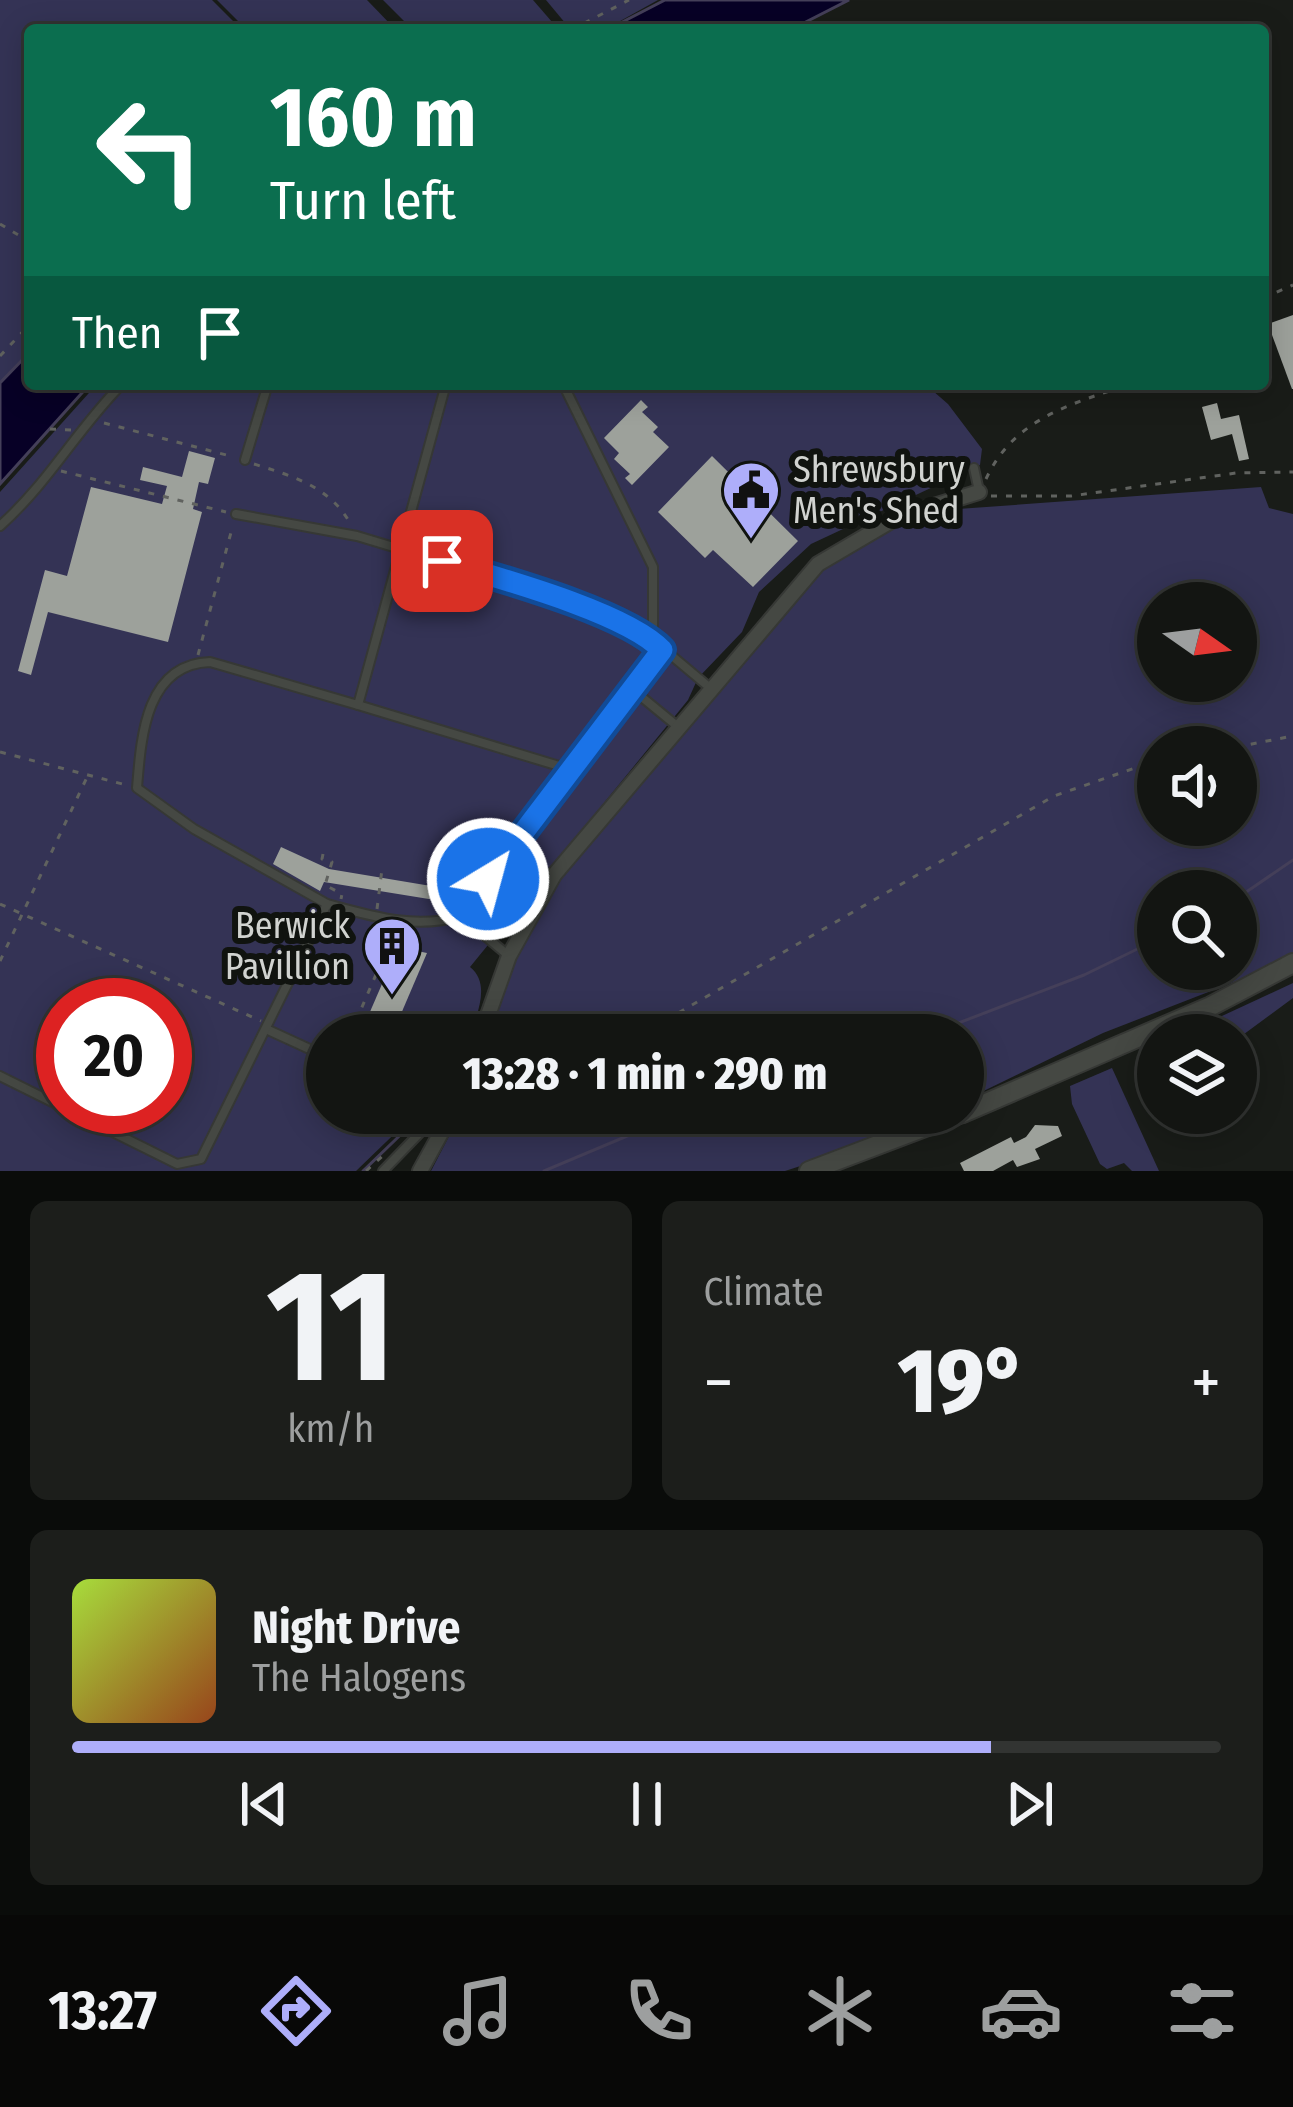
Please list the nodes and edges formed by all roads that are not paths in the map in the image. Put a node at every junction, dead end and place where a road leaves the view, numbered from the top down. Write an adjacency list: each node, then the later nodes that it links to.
1 (117, 390): 9 (lane)
2 (266, 390): 5 (lane)
3 (444, 390): 10 (lane)
4 (566, 390): 11 (lane)
5 (244, 460)
6 (974, 468): 7 (lane)
7 (979, 492): 13 (street)
8 (236, 514): 10 (lane)
9 (0, 526)
10 (402, 549): 11 (lane); 15 (lane)
11 (653, 640): 12 (lane)
12 (662, 650): 13 (lane); 14 (lane)
13 (709, 687): 16 (street)
14 (632, 689): 16 (lane); 17 (lane)
15 (358, 704): 17 (lane); 18 (lane)
16 (677, 726): 20 (street)
17 (569, 769): 19 (lane)
18 (333, 906): 19 (lane); 23 (lane)
19 (461, 916): 20 (lane)
20 (509, 956): 22 (street)
21 (1293, 963): 26 (main road)
22 (488, 1014)
23 (267, 1027): 24 (lane); 25 (lane)
24 (306, 1046)
25 (0, 1076)
26 (984, 1104)
27 (419, 1134): 30 (lane)
28 (440, 1134): 31 (street)
29 (907, 1134): 32 (main road)
30 (383, 1171)
31 (420, 1171)
32 (808, 1171)

